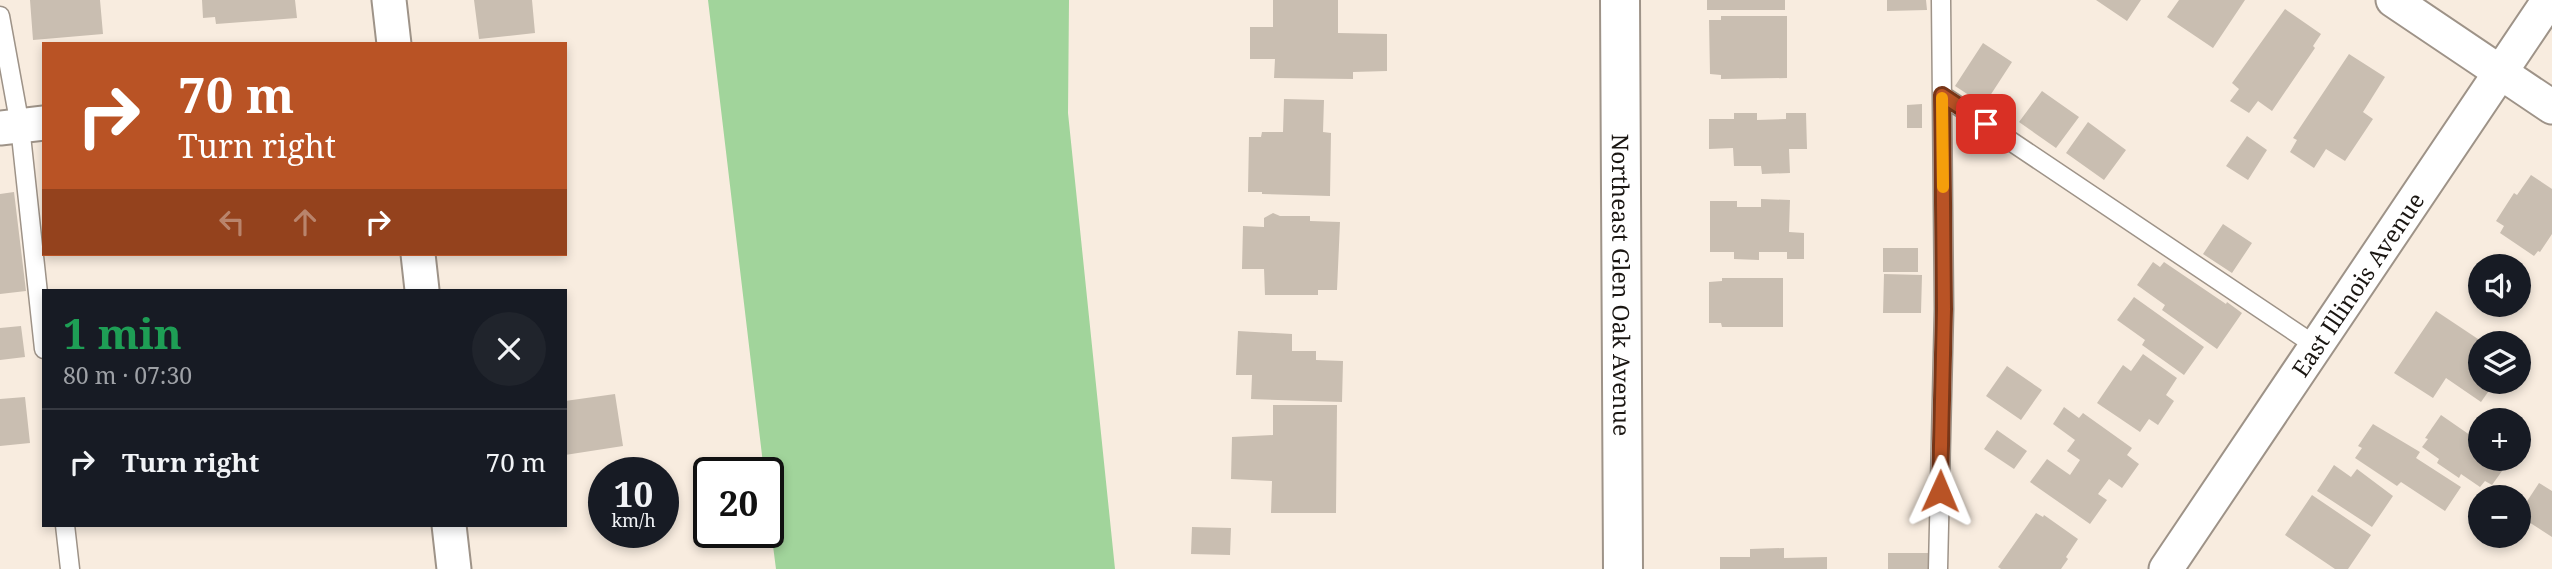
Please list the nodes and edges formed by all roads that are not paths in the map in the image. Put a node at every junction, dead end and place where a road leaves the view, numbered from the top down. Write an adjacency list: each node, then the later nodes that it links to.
1 (389, 0): 7 (street)
2 (1620, 0): 20 (street, Northeast Glen Oak Avenue)
3 (1941, 0): 9 (lane)
4 (2393, 0): 8 (street)
5 (2549, 0): 8 (street, East Illinois Avenue)
6 (0, 16): 11 (lane)
7 (394, 42)
8 (2500, 73): 10 (street); 15 (street, East Illinois Avenue)
9 (1942, 95): 15 (lane); 21 (lane)
10 (2552, 107)
11 (21, 126): 14 (lane)
12 (418, 256): 13 (street)
13 (422, 289)
14 (42, 330)
15 (2316, 346): 22 (street, East Illinois Avenue)
16 (65, 527): 18 (lane)
17 (449, 527): 19 (street)
18 (70, 569)
19 (454, 569)
20 (1623, 569)
21 (1938, 569)
22 (2166, 569)

